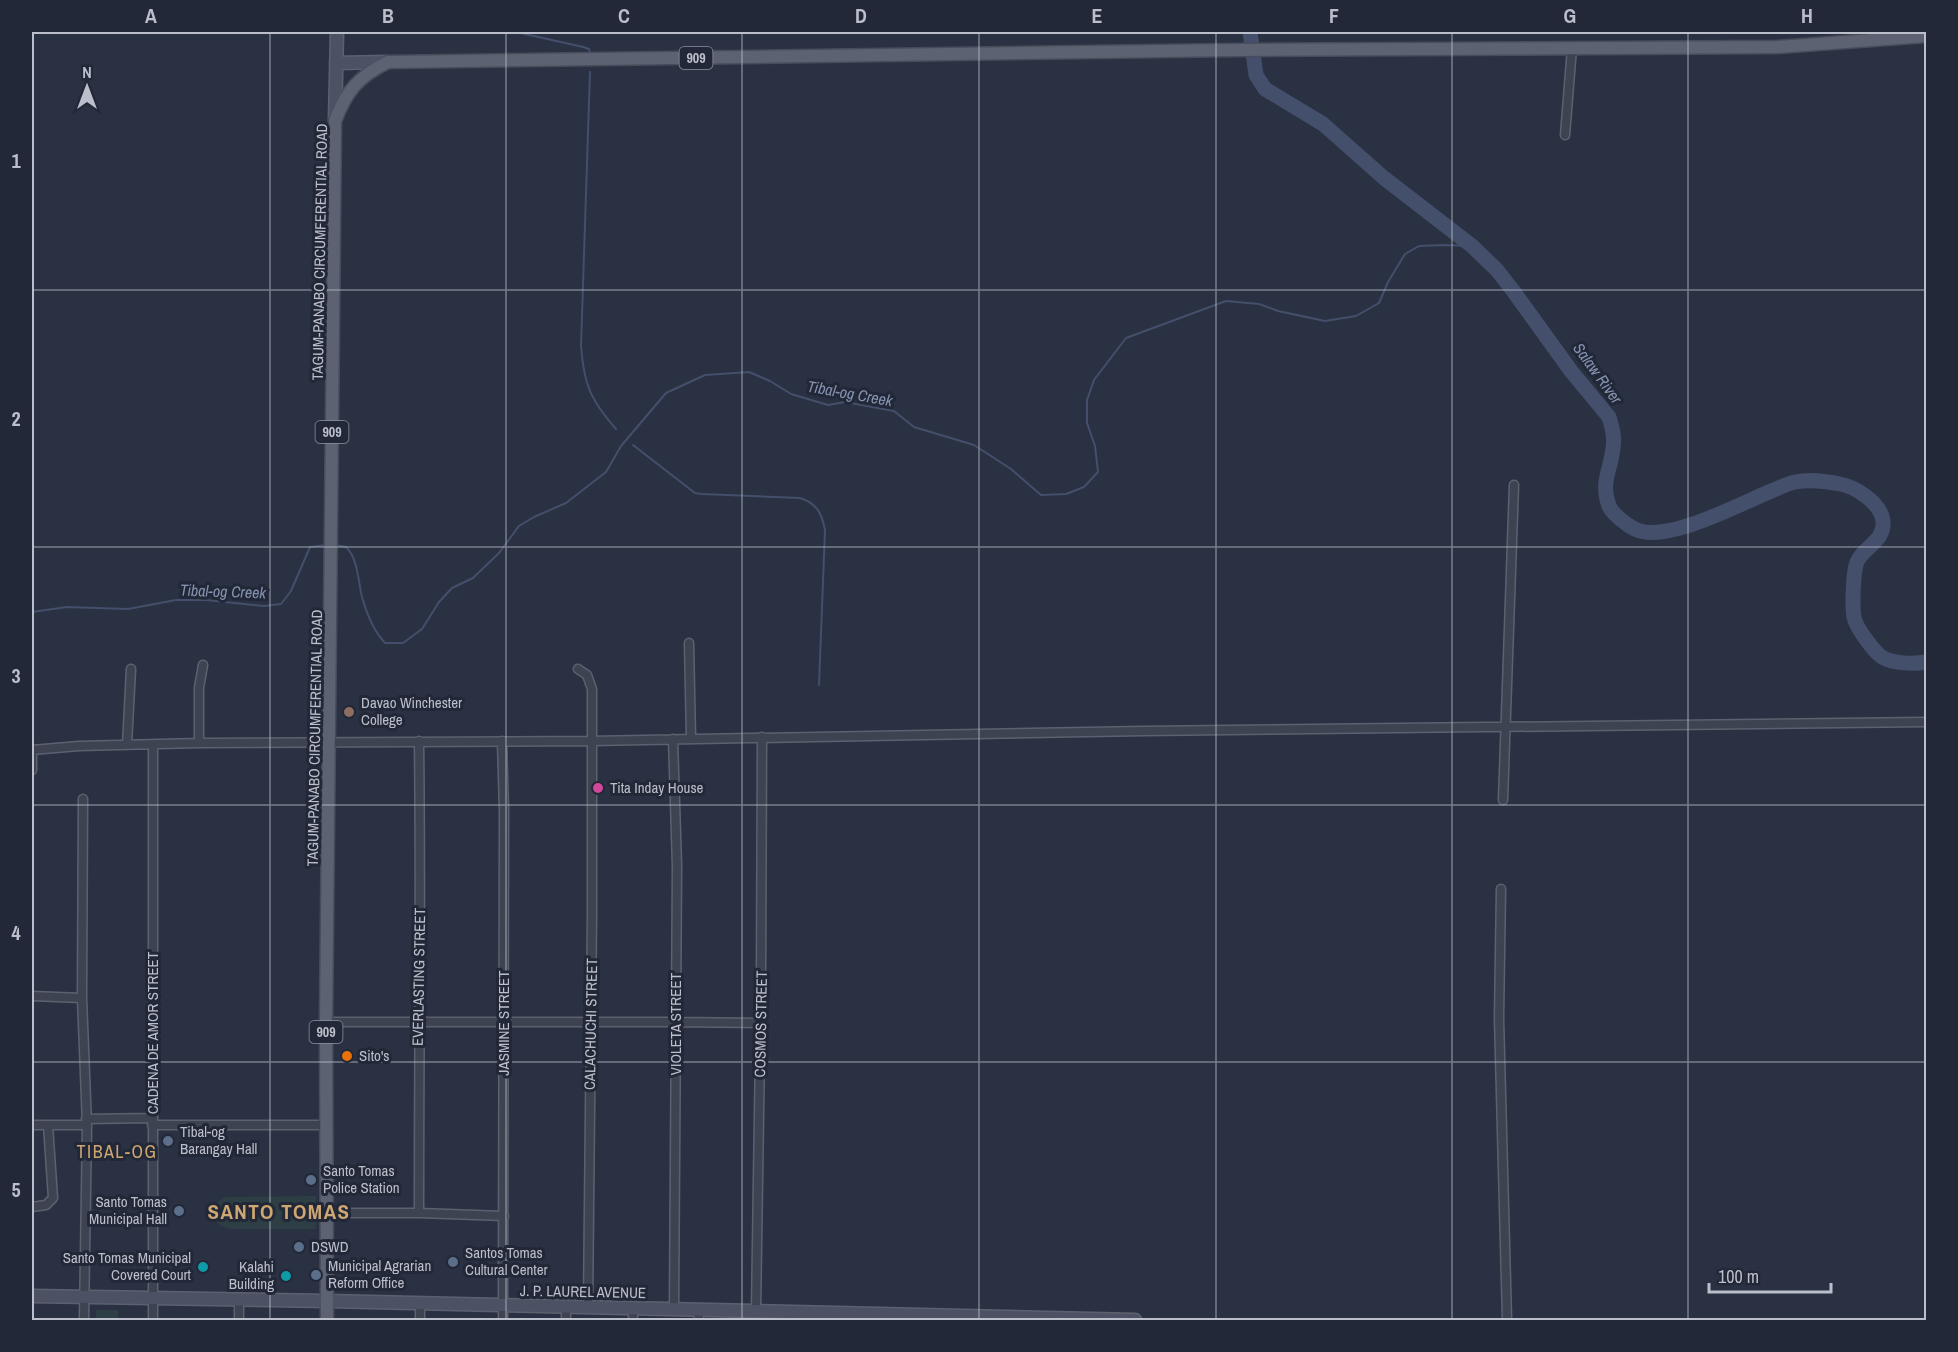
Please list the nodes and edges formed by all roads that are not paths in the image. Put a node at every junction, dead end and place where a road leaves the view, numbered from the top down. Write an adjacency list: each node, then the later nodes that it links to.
1 (337, 32): 5 (street)
2 (1926, 36): 3 (main road, 909)
3 (1572, 48): 4 (main road, 909); 7 (street)
4 (388, 62): 5 (street); 6 (main road, TAGUM-PANABO CIRCUMFERENTIAL ROAD / 909)
5 (336, 63): 6 (street)
6 (335, 121): 22 (main road, TAGUM-PANABO CIRCUMFERENTIAL ROAD / 909)
7 (1565, 135)
8 (1514, 485): 14 (street)
9 (689, 643): 16 (street)
10 (203, 665): 21 (street)
11 (131, 669): 23 (street)
12 (578, 669): 20 (street, CALACHUCHI STREET)
13 (1926, 722): 14 (street)
14 (1506, 727): 15 (street); 28 (street)
15 (762, 737): 16 (street); 37 (street, COSMOS STREET)
16 (691, 738): 17 (street)
17 (673, 739): 20 (street); 34 (street, VIOLETA STREET)
18 (419, 741): 19 (street); 22 (street); 35 (street, EVERLASTING STREET)
19 (502, 741): 20 (street); 36 (street, JASMINE STREET)
20 (591, 741): 33 (street, CALACHUCHI STREET)
21 (199, 743): 22 (street); 24 (street)
22 (330, 743): 32 (main road, TAGUM-PANABO CIRCUMFERENTIAL ROAD / 909)
23 (127, 745): 24 (street); 25 (street)
24 (153, 745): 39 (street, CADENA DE AMOR STREET)
25 (32, 750): 26 (street)
26 (32, 770)
27 (83, 800): 31 (street)
28 (1503, 800)
29 (1501, 889): 69 (street)
30 (32, 996): 31 (street)
31 (82, 998): 38 (street)
32 (326, 1022): 35 (street); 42 (main road, TAGUM-PANABO CIRCUMFERENTIAL ROAD / 909)
33 (590, 1022): 34 (street); 36 (street); 55 (street, CALACHUCHI STREET)
34 (676, 1022): 37 (street); 56 (street, VIOLETA STREET)
35 (418, 1023): 36 (street); 45 (street, EVERLASTING STREET)
36 (504, 1023): 46 (street, JASMINE STREET)
37 (761, 1023): 58 (street, COSMOS STREET)
38 (86, 1122): 39 (street); 41 (street); 48 (street)
39 (152, 1122): 42 (street); 49 (street, CADENA DE AMOR STREET)
40 (32, 1125): 41 (street)
41 (48, 1125): 43 (street)
42 (327, 1125): 44 (main road, TAGUM-PANABO CIRCUMFERENTIAL ROAD / 909)
43 (32, 1207)
44 (327, 1213): 45 (street); 51 (main road, TAGUM-PANABO CIRCUMFERENTIAL ROAD / 909)
45 (419, 1213): 46 (street)
46 (504, 1216): 53 (street, JASMINE STREET)
47 (32, 1296): 48 (street, J. P. LAUREL AVENUE)
48 (84, 1297): 49 (street, J. P. LAUREL AVENUE); 61 (street)
49 (153, 1298): 50 (street, J. P. LAUREL AVENUE); 62 (street, CADENA DE AMOR STREET)
50 (239, 1300): 51 (street, J. P. LAUREL AVENUE); 63 (street)
51 (327, 1301): 52 (street, J. P. LAUREL AVENUE); 64 (main road, TAGUM-PANABO CIRCUMFERENTIAL ROAD / 909)
52 (420, 1303): 53 (street, J. P. LAUREL AVENUE); 65 (street)
53 (503, 1305): 54 (street, J. P. LAUREL AVENUE); 66 (street, JASMINE STREET)
54 (566, 1307): 55 (street, J. P. LAUREL AVENUE); 67 (street)
55 (588, 1307): 57 (street, J. P. LAUREL AVENUE)
56 (674, 1309): 57 (street, J. P. LAUREL AVENUE); 59 (street, J. P. LAUREL AVENUE)
57 (633, 1314)
58 (764, 1314): 59 (street, J. P. LAUREL AVENUE); 60 (street, J. P. LAUREL AVENUE)
59 (699, 1315)
60 (907, 1318): 68 (street, J. P. LAUREL AVENUE)
61 (84, 1320)
62 (153, 1320)
63 (239, 1320)
64 (327, 1320)
65 (420, 1320)
66 (503, 1320)
67 (566, 1320)
68 (1135, 1320)
69 (1506, 1320)

